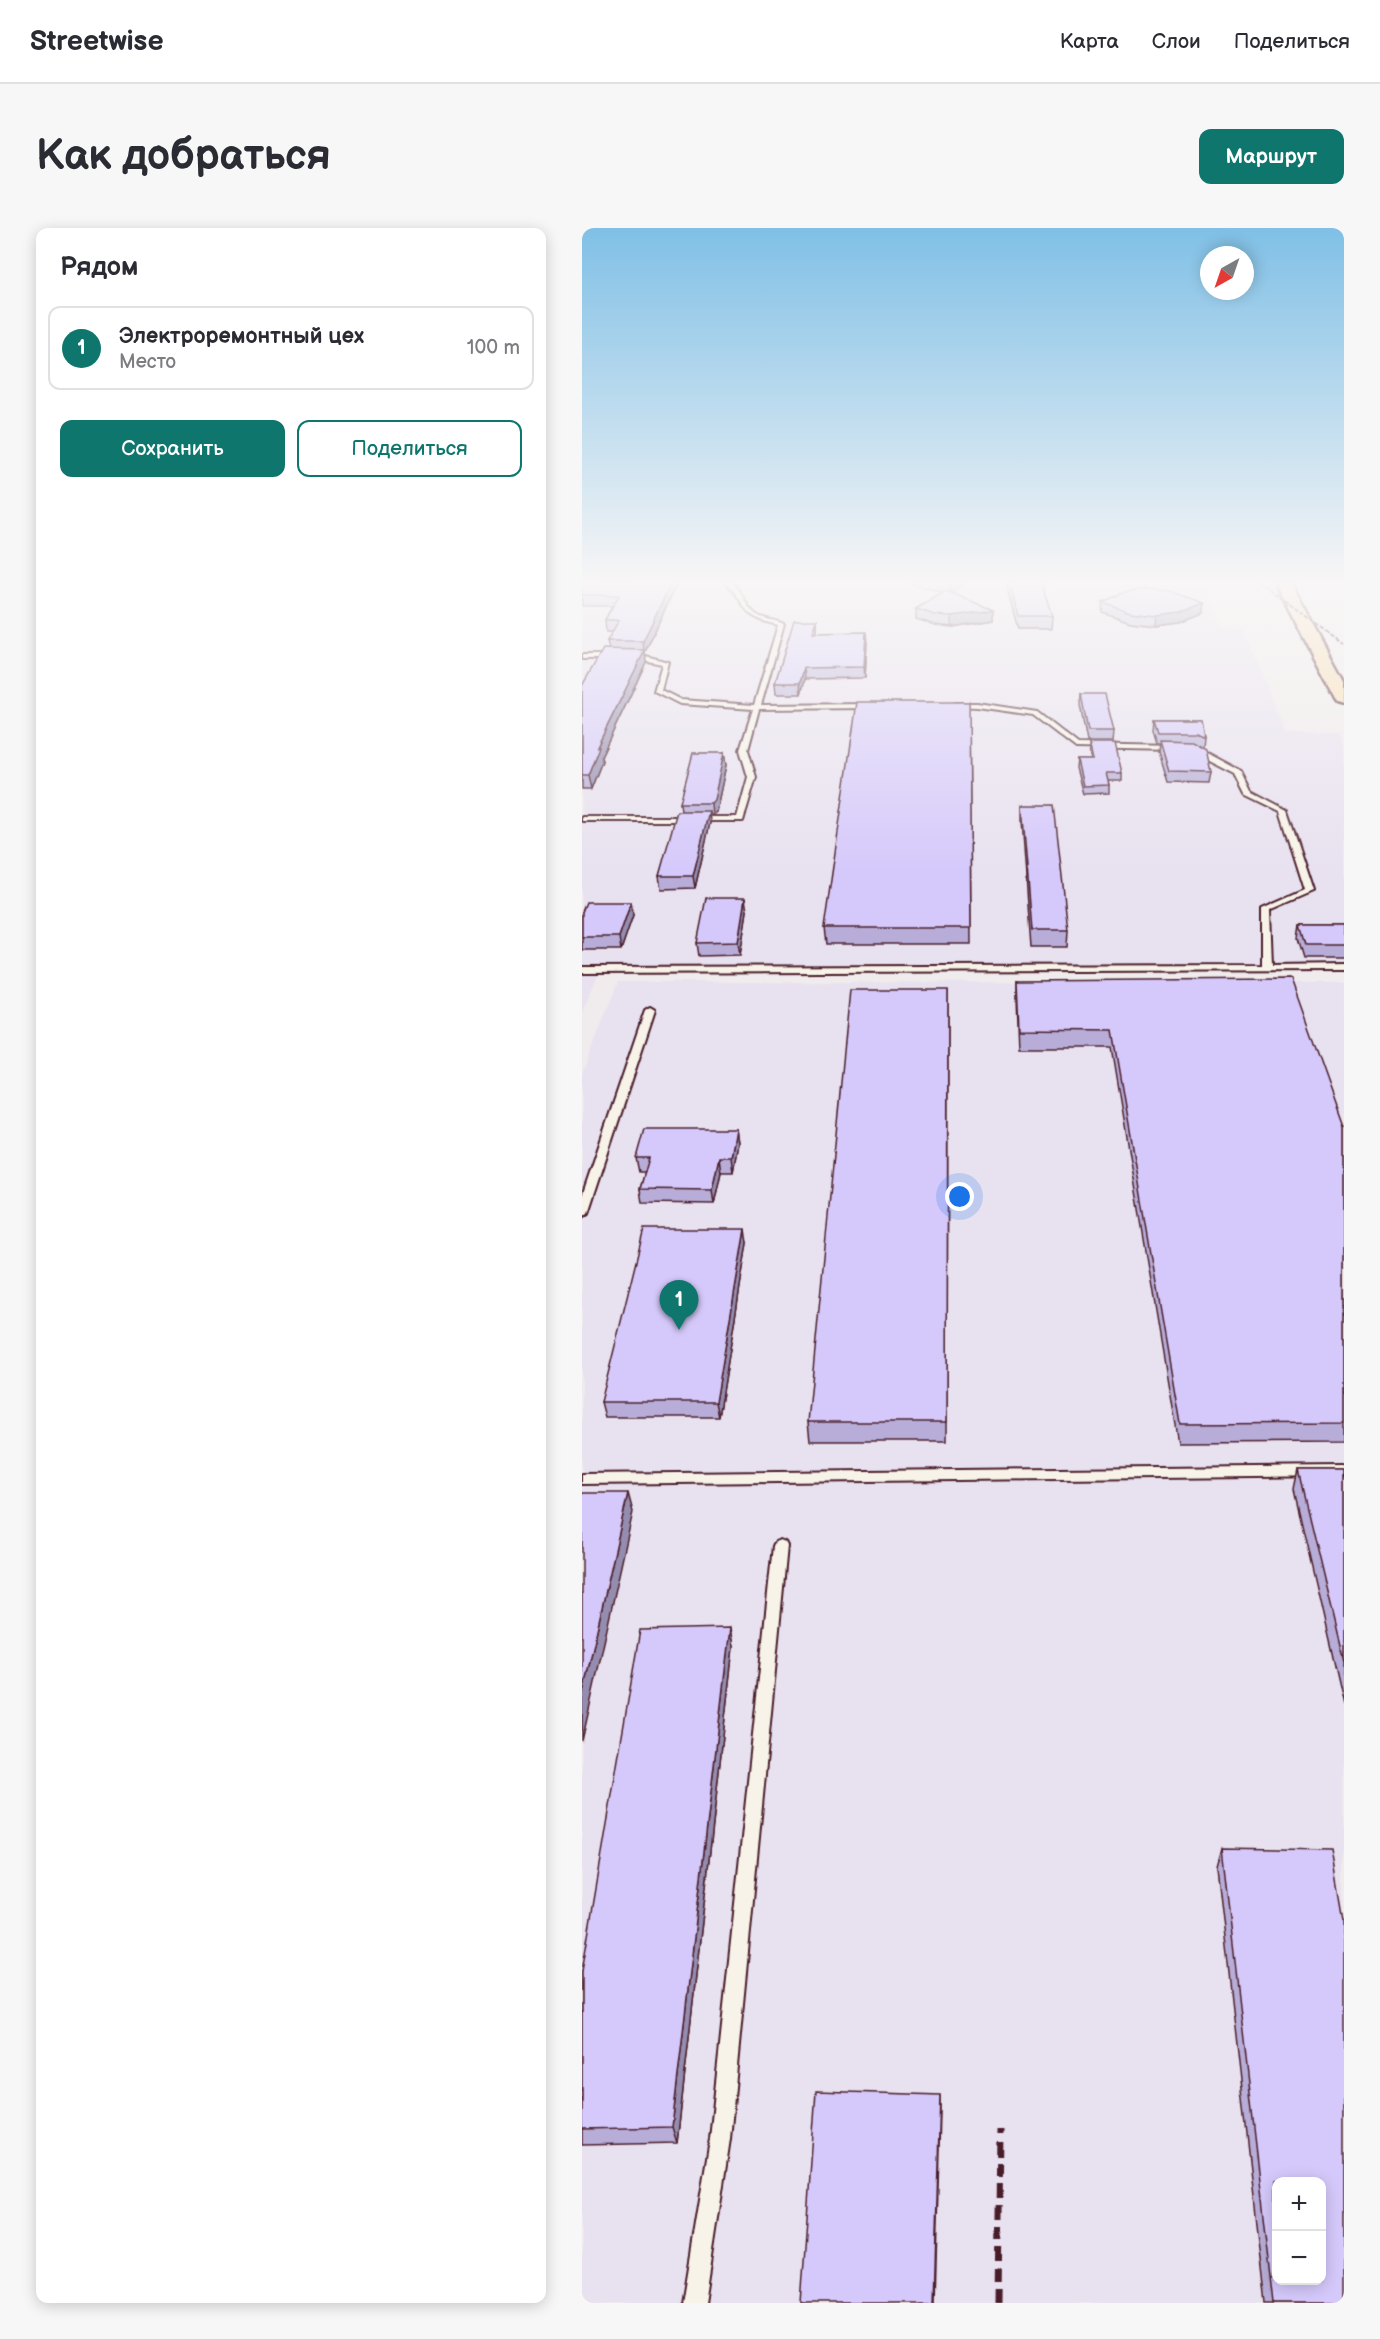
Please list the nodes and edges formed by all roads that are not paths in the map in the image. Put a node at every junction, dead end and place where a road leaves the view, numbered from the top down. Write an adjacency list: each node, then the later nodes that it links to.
1 (661, 678): 7 (lane)
2 (766, 678): 7 (lane)
3 (1334, 678): 4 (highway)
4 (1344, 697)
5 (884, 705): 7 (lane)
6 (942, 705): 9 (lane)
7 (758, 707): 8 (lane)
8 (582, 819)
9 (1267, 967): 10 (lane); 11 (lane)
10 (1344, 967)
11 (582, 970)
12 (650, 1010): 13 (lane)
13 (582, 1213)
14 (1344, 1471): 15 (lane)
15 (582, 1479)
16 (780, 1546): 17 (lane)
17 (694, 2303)

